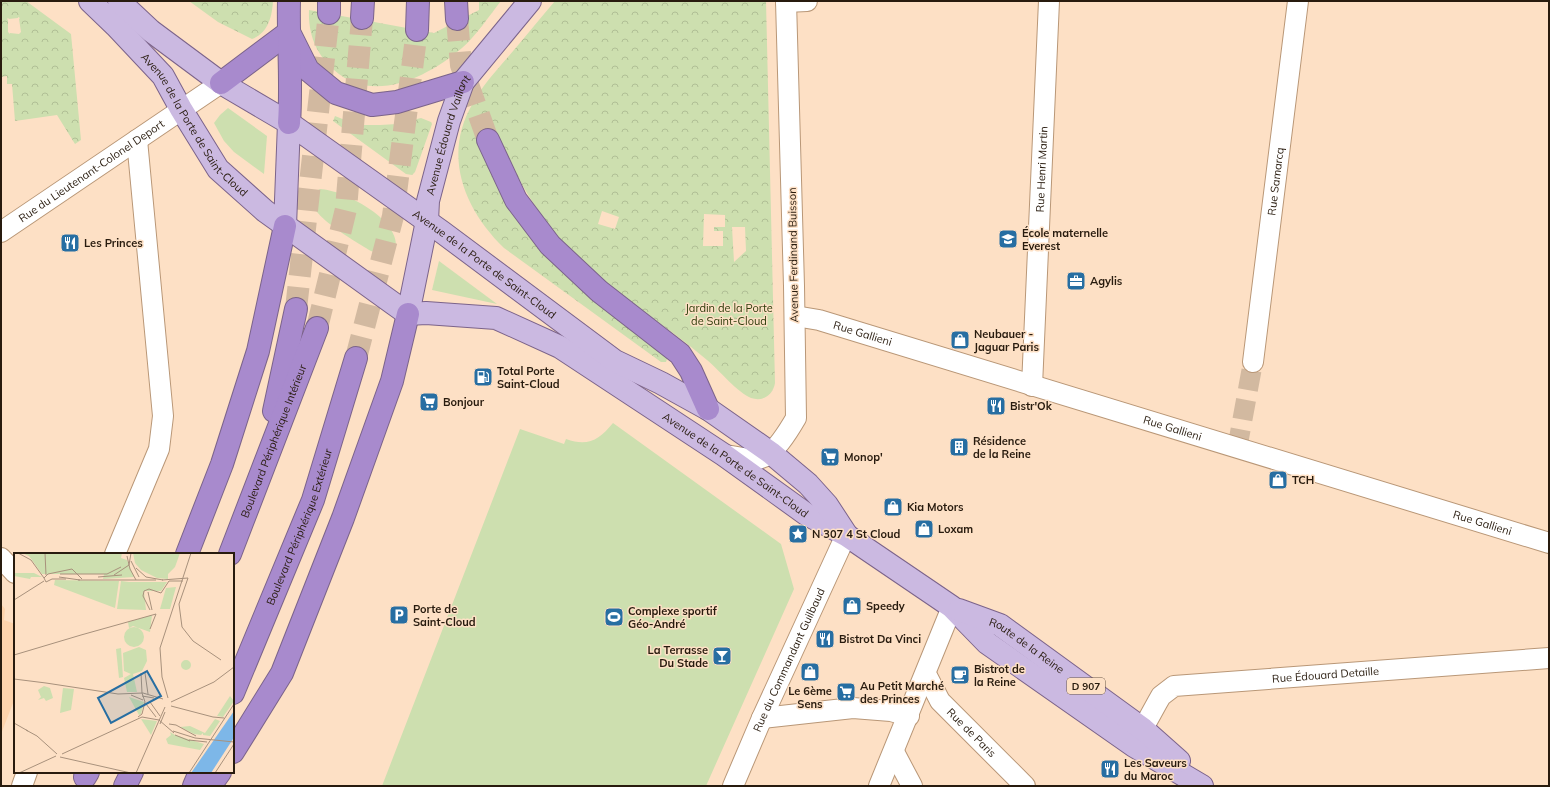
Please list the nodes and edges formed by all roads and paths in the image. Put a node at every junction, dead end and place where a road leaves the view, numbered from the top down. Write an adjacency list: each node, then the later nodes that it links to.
1 (90, 1): 14 (main road, Avenue de la Porte de Saint-Cloud)
2 (119, 1): 13 (main road, Avenue de la Porte de Saint-Cloud)
3 (289, 1): 11 (highway)
4 (418, 1): 10 (highway)
5 (530, 1): 12 (main road, Avenue Édouard Vaillant)
6 (808, 1): 9 (street)
7 (1049, 1): 27 (street, Rue Henri Martin)
8 (1298, 1): 26 (street, Rue Samarcq)
9 (786, 2): 23 (street, Avenue Ferdinand Buisson)
10 (417, 30)
11 (289, 32): 12 (highway); 13 (highway); 15 (highway)
12 (463, 82): 18 (main road, Avenue Édouard Vaillant)
13 (221, 83): 14 (street, Rue du Lieutenant-Colonel Deport); 15 (main road, Avenue de la Porte de Saint-Cloud)
14 (181, 109): 16 (street, Rue du Lieutenant-Colonel Deport); 19 (main road, Avenue de la Porte de Saint-Cloud)
15 (289, 123): 18 (main road, Avenue de la Porte de Saint-Cloud); 19 (main road)
16 (138, 140): 20 (street, Rue du Lieutenant-Colonel Deport); 34 (street)
17 (488, 140): 28 (highway)
18 (426, 221): 22 (main road, Avenue Édouard Vaillant); 28 (main road, Avenue de la Porte de Saint-Cloud)
19 (285, 226): 22 (main road, Avenue de la Porte de Saint-Cloud); 35 (highway)
20 (1, 232)
21 (296, 309): 31 (highway)
22 (408, 314): 30 (main road, Avenue de la Porte de Saint-Cloud); 46 (highway)
23 (795, 316): 27 (street, Rue Gallieni); 29 (street, Avenue Ferdinand Buisson)
24 (317, 328): 31 (highway, Boulevard Périphérique Intérieur)
25 (356, 358): 42 (highway, Boulevard Périphérique Extérieur)
26 (1253, 362)
27 (1032, 386): 33 (street, Rue Gallieni)
28 (708, 409): 29 (main road, Avenue de la Porte de Saint-Cloud)
29 (770, 453): 30 (street); 32 (main road, Avenue de la Porte de Saint-Cloud)
30 (724, 455): 32 (main road, Avenue de la Porte de Saint-Cloud)
31 (259, 481): 36 (highway, Boulevard Périphérique Intérieur)
32 (846, 535): 39 (main road, Route de la Reine / D 907); 44 (street, Rue du Commandant Guilbaud)
33 (1549, 543)
34 (115, 553)
35 (187, 553)
36 (230, 553)
37 (1, 558): 38 (street)
38 (14, 572)
39 (952, 607): 41 (street); 45 (main road, Route de la Reine / D 907)
40 (1549, 658): 45 (street, Rue Édouard Detaille)
41 (926, 674): 43 (street); 59 (street, Rue de Paris)
42 (234, 691)
43 (909, 716): 44 (street); 47 (street)
44 (762, 718): 56 (street, Rue du Commandant Guilbaud)
45 (1138, 737): 60 (main road, Route de la Reine / D 907); 61 (main road, Route de la Reine / D 907)
46 (234, 750)
47 (894, 752): 57 (street); 58 (street)
48 (27, 773): 52 (street)
49 (132, 773): 53 (highway)
50 (200, 773): 54 (highway)
51 (219, 773): 55 (highway)
52 (22, 786)
53 (125, 786)
54 (194, 786)
55 (210, 786)
56 (733, 786)
57 (880, 786)
58 (912, 786)
59 (1025, 786)
60 (1202, 786)
61 (1207, 786)

